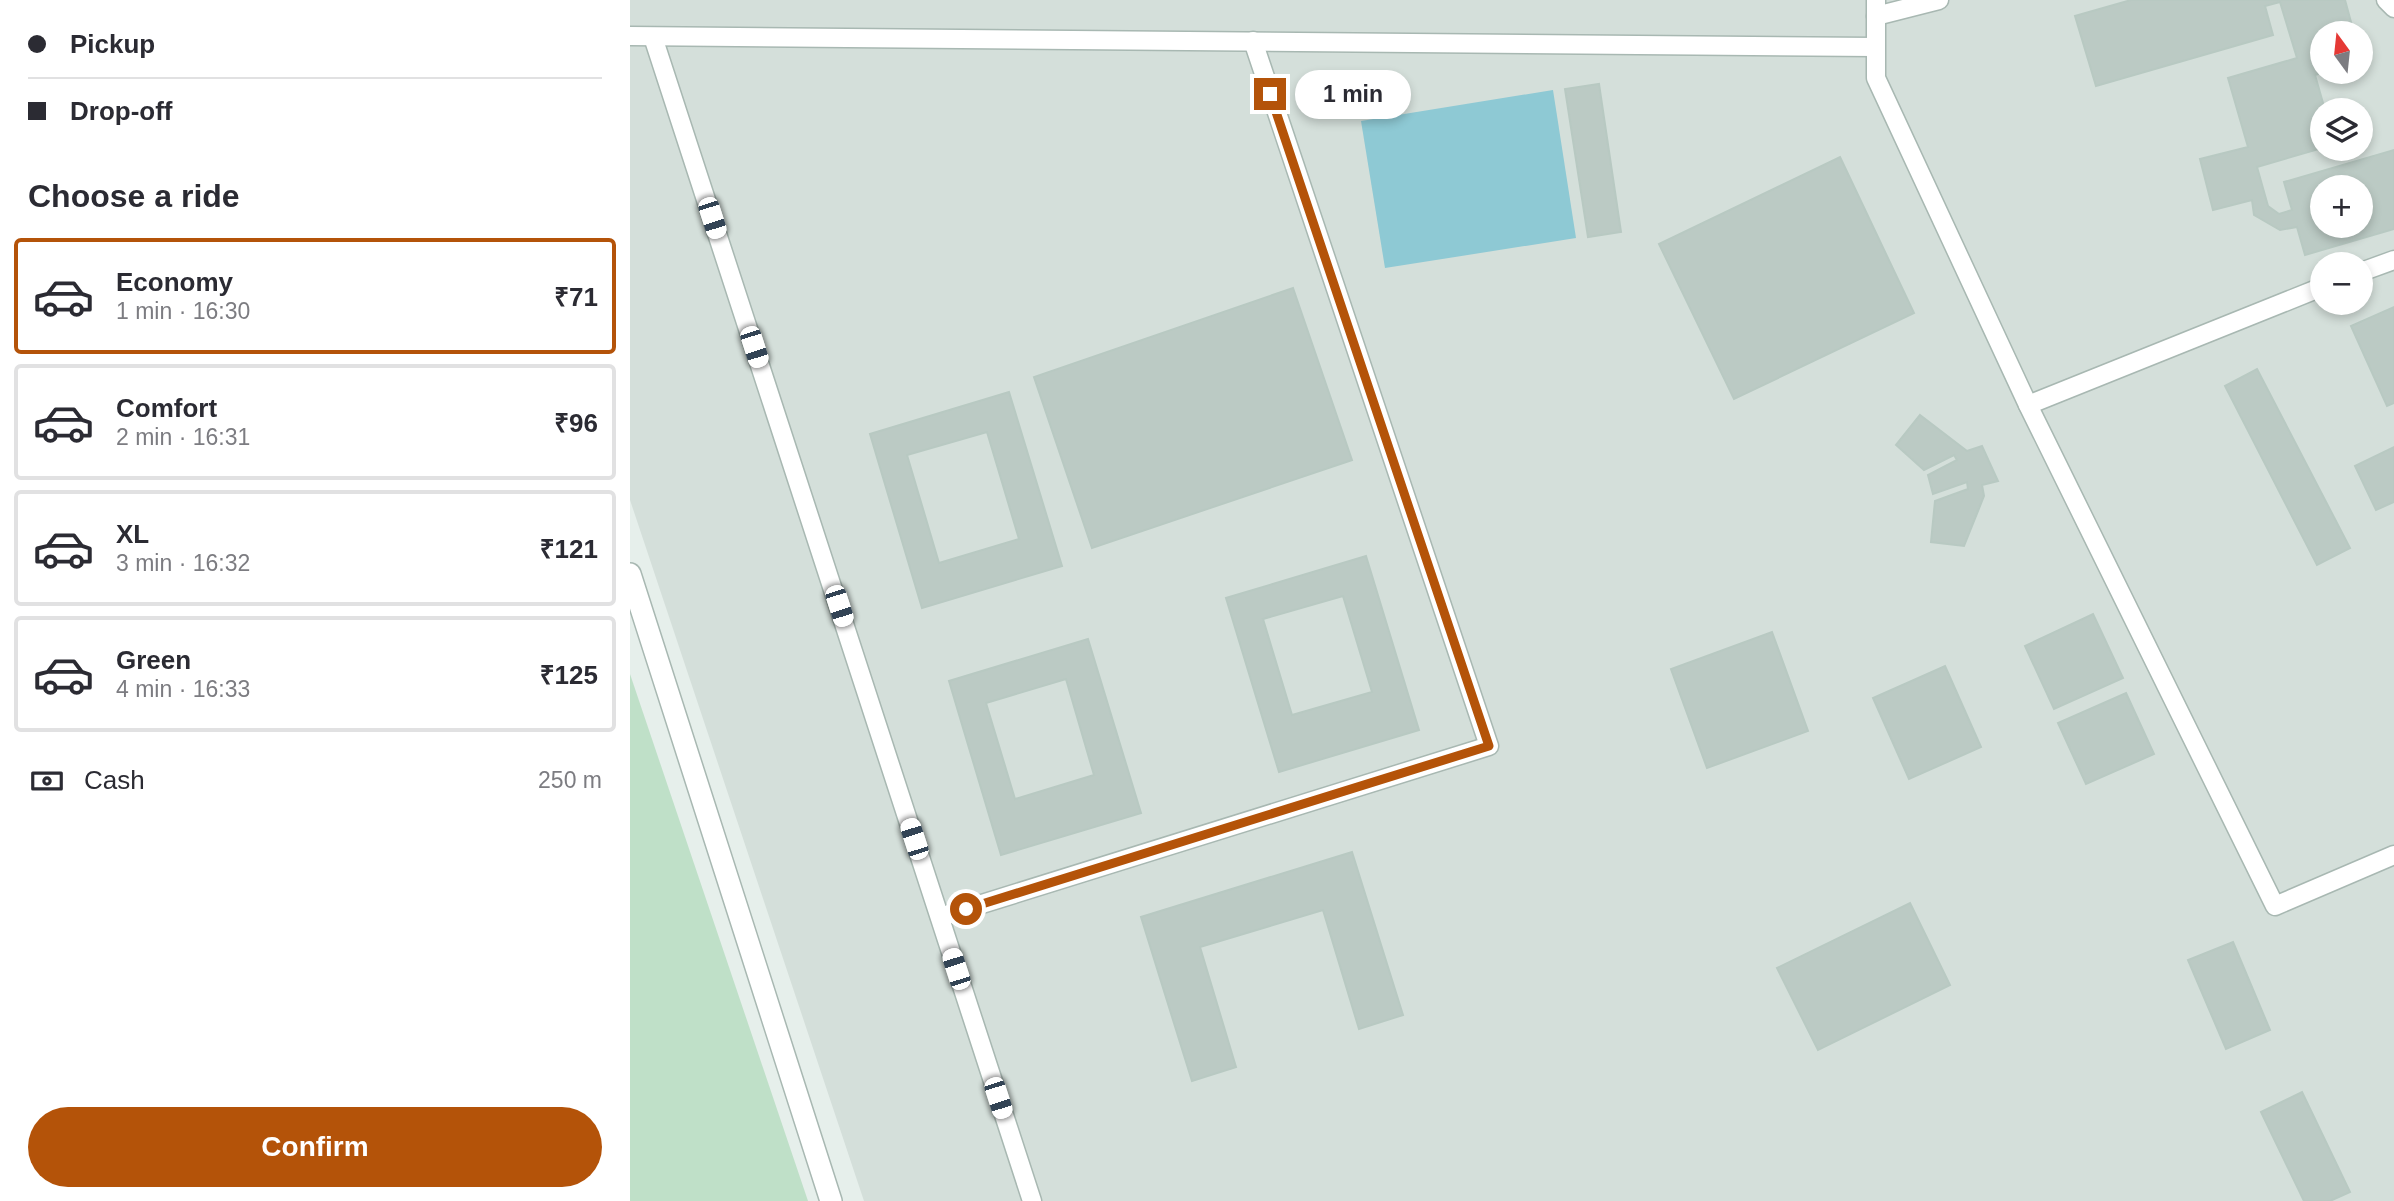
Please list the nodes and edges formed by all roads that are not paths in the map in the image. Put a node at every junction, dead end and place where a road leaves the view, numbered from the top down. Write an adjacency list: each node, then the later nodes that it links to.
1 (1939, 0): 3 (lane)
2 (2386, 0): 4 (lane)
3 (1876, 8): 8 (lane)
4 (2394, 8)
5 (630, 36): 6 (lane)
6 (653, 37): 7 (lane); 15 (lane)
7 (1253, 41): 8 (lane); 15 (lane)
8 (1875, 47): 12 (lane)
9 (2394, 260): 10 (lane)
10 (2373, 268)
11 (2310, 292): 12 (lane)
12 (2028, 405): 14 (lane)
13 (630, 574): 16 (street)
14 (2394, 855)
15 (940, 917): 17 (lane)
16 (831, 1201)
17 (1032, 1201)

